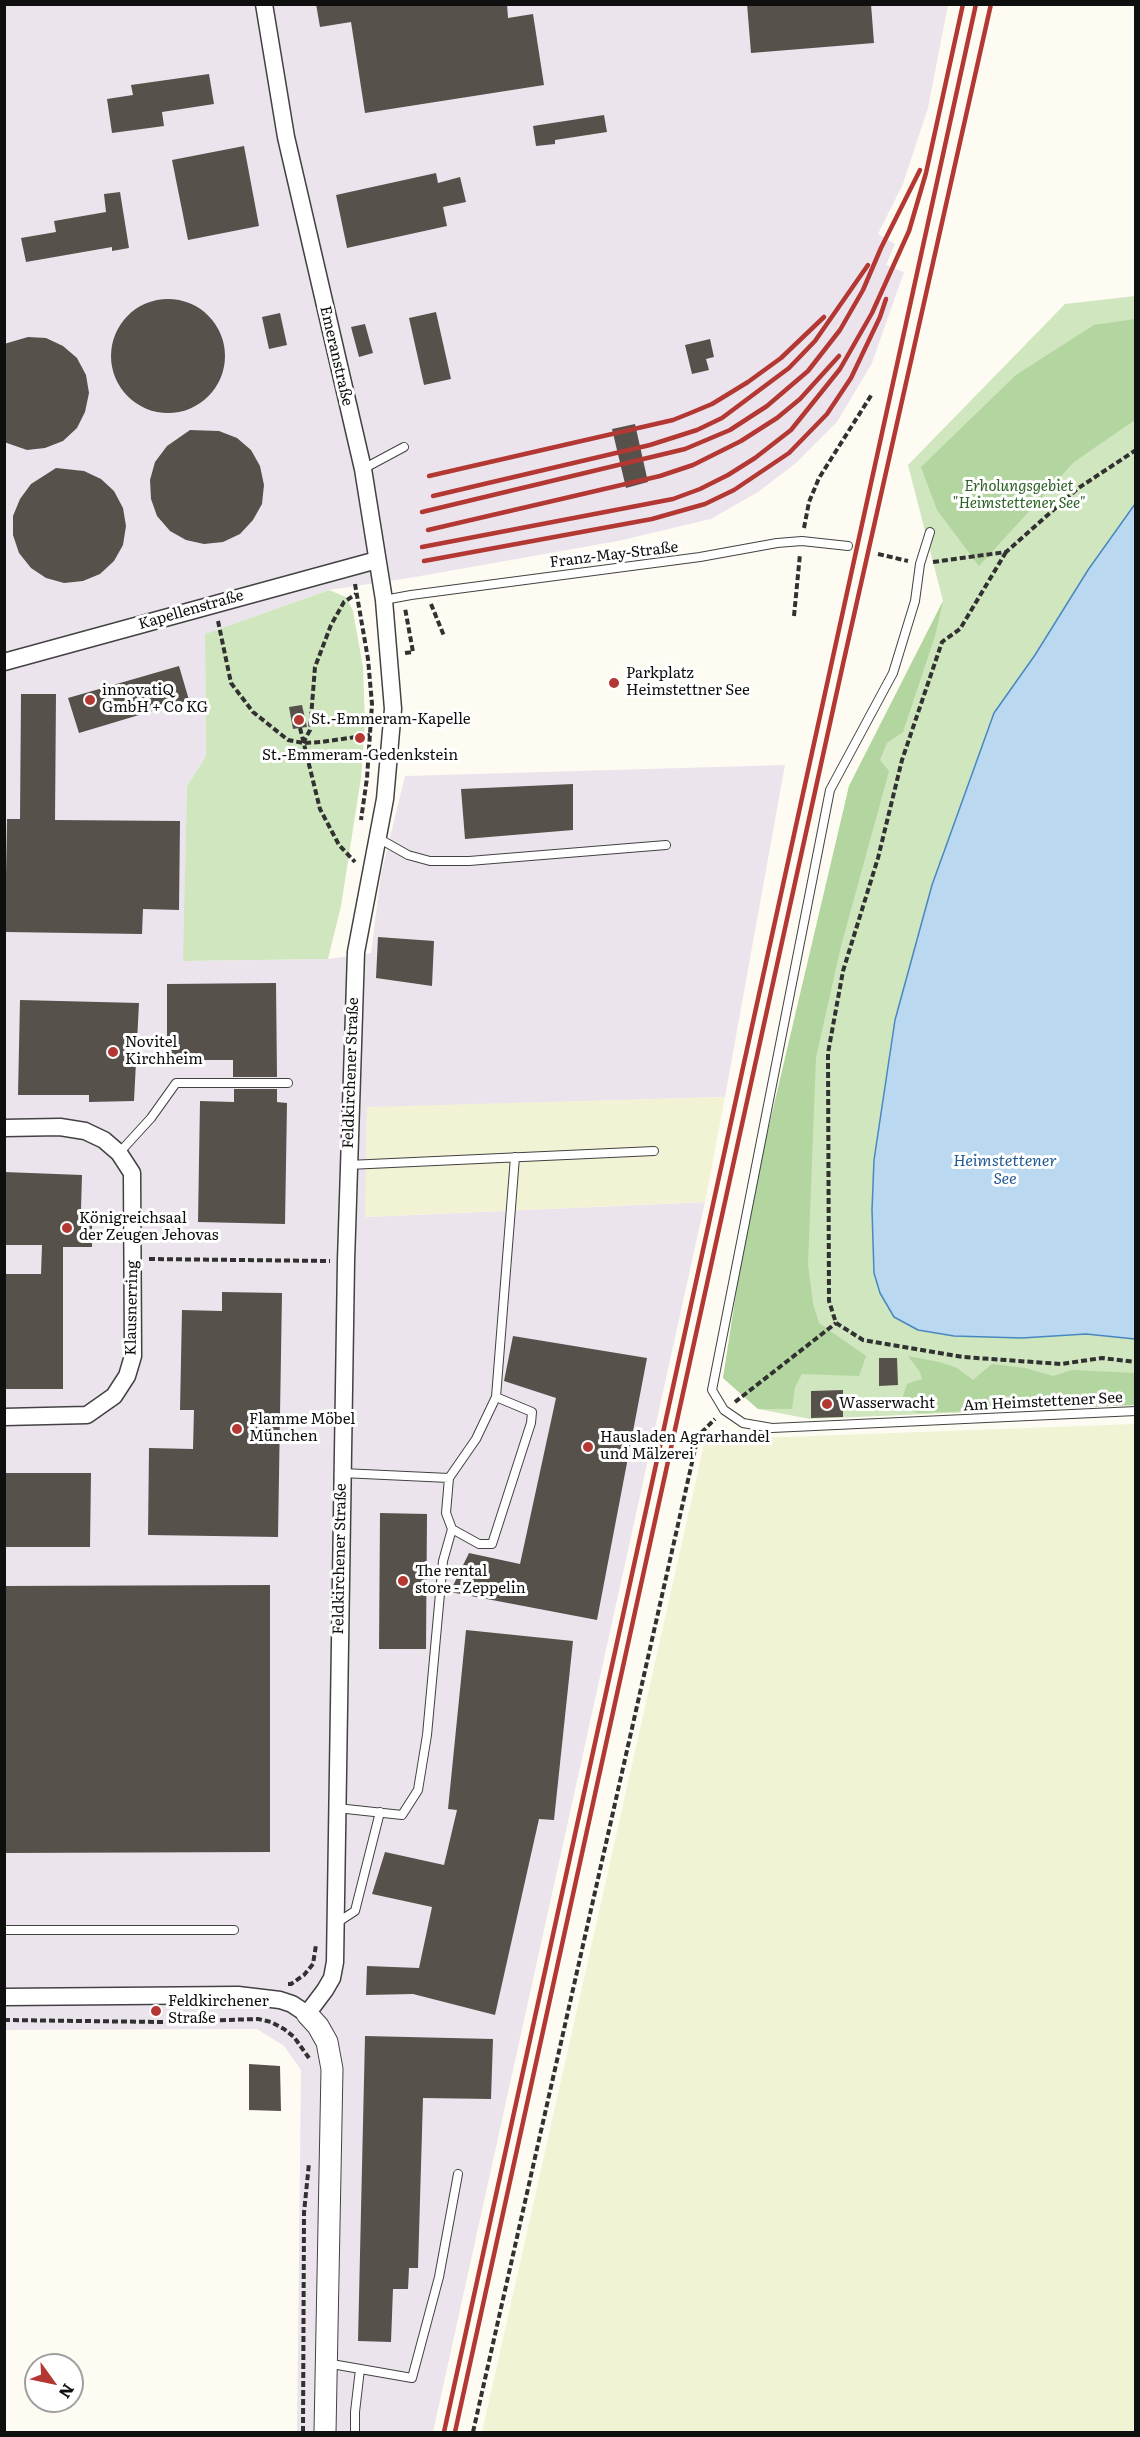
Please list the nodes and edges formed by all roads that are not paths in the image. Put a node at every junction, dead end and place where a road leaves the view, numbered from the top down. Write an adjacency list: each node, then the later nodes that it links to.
1 (264, 4): 3 (street, Emeranstraße)
2 (404, 447): 3 (lane)
3 (363, 470): 6 (street, Emeranstraße)
4 (930, 532): 19 (lane, Am Heimstettener See)
5 (848, 546): 7 (lane, Franz-May-Straße)
6 (377, 560): 7 (street, Emeranstraße); 8 (street, Kapellenstraße)
7 (384, 600): 9 (street, Emeranstraße)
8 (4, 662)
9 (393, 710): 10 (street, Feldkirchener Straße)
10 (377, 838): 11 (lane); 17 (street, Feldkirchener Straße)
11 (666, 845)
12 (288, 1083): 15 (lane)
13 (4, 1128): 15 (street, Klausnerring)
14 (654, 1151): 16 (lane)
15 (119, 1153): 20 (street, Klausnerring)
16 (515, 1157): 17 (lane); 18 (lane)
17 (348, 1165): 21 (street, Feldkirchener Straße)
18 (496, 1397): 22 (lane); 23 (lane)
19 (1136, 1411)
20 (4, 1416)
21 (342, 1473): 22 (lane); 24 (street, Feldkirchener Straße)
22 (449, 1478): 23 (lane)
23 (453, 1529): 25 (lane)
24 (337, 1808): 25 (lane); 26 (street, Feldkirchener Straße)
25 (380, 1812): 26 (lane)
26 (335, 1924): 30 (street, Feldkirchener Straße)
27 (4, 1930): 28 (lane)
28 (234, 1930)
29 (4, 1996): 30 (street)
30 (307, 2014): 32 (street)
31 (458, 2174): 33 (lane)
32 (326, 2363): 33 (lane); 34 (street)
33 (360, 2369): 35 (lane)
34 (325, 2433)
35 (355, 2433)

